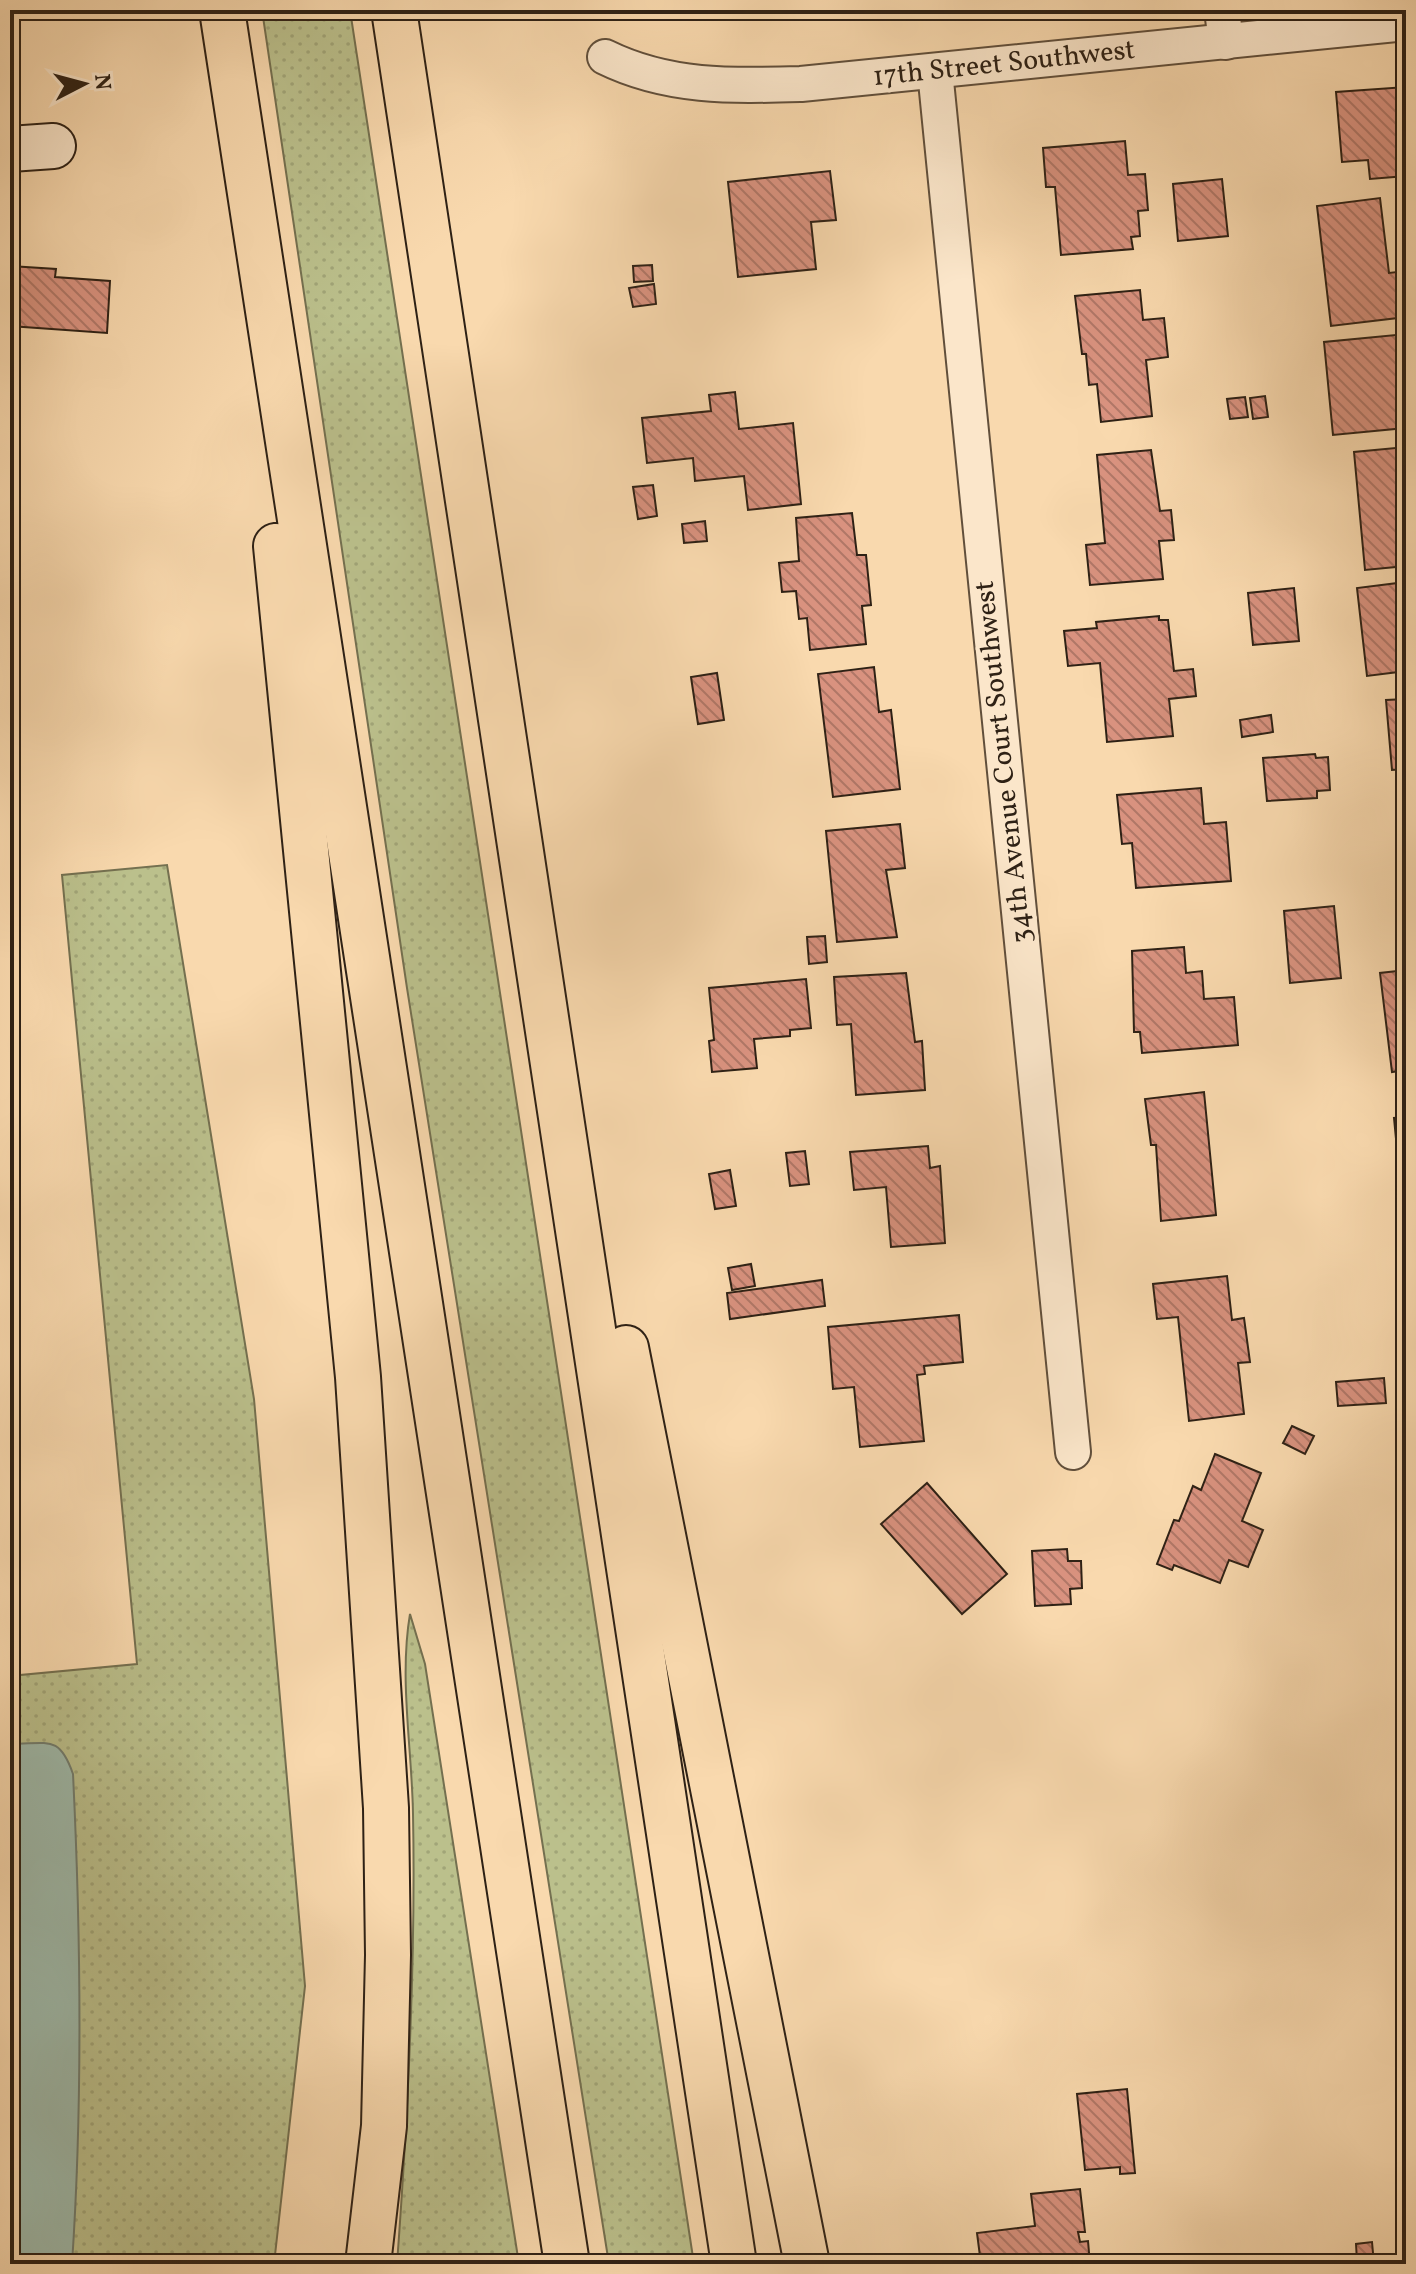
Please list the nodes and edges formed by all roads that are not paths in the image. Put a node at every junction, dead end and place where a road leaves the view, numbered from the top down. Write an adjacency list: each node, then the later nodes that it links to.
1 (394, 10): 9 (highway)
2 (224, 22): 11 (highway); 12 (highway)
3 (1406, 23): 4 (street, 17th Street Southwest)
4 (1224, 26): 6 (street, 17th Street Southwest)
5 (605, 57): 6 (street, 17th Street Southwest)
6 (935, 71): 10 (street, 34th Avenue Court Southwest)
7 (53, 146): 8 (street)
8 (10, 149)
9 (498, 681): 13 (highway); 14 (highway)
10 (1073, 1452)
11 (368, 2264)
12 (567, 2264)
13 (734, 2264)
14 (807, 2264)

